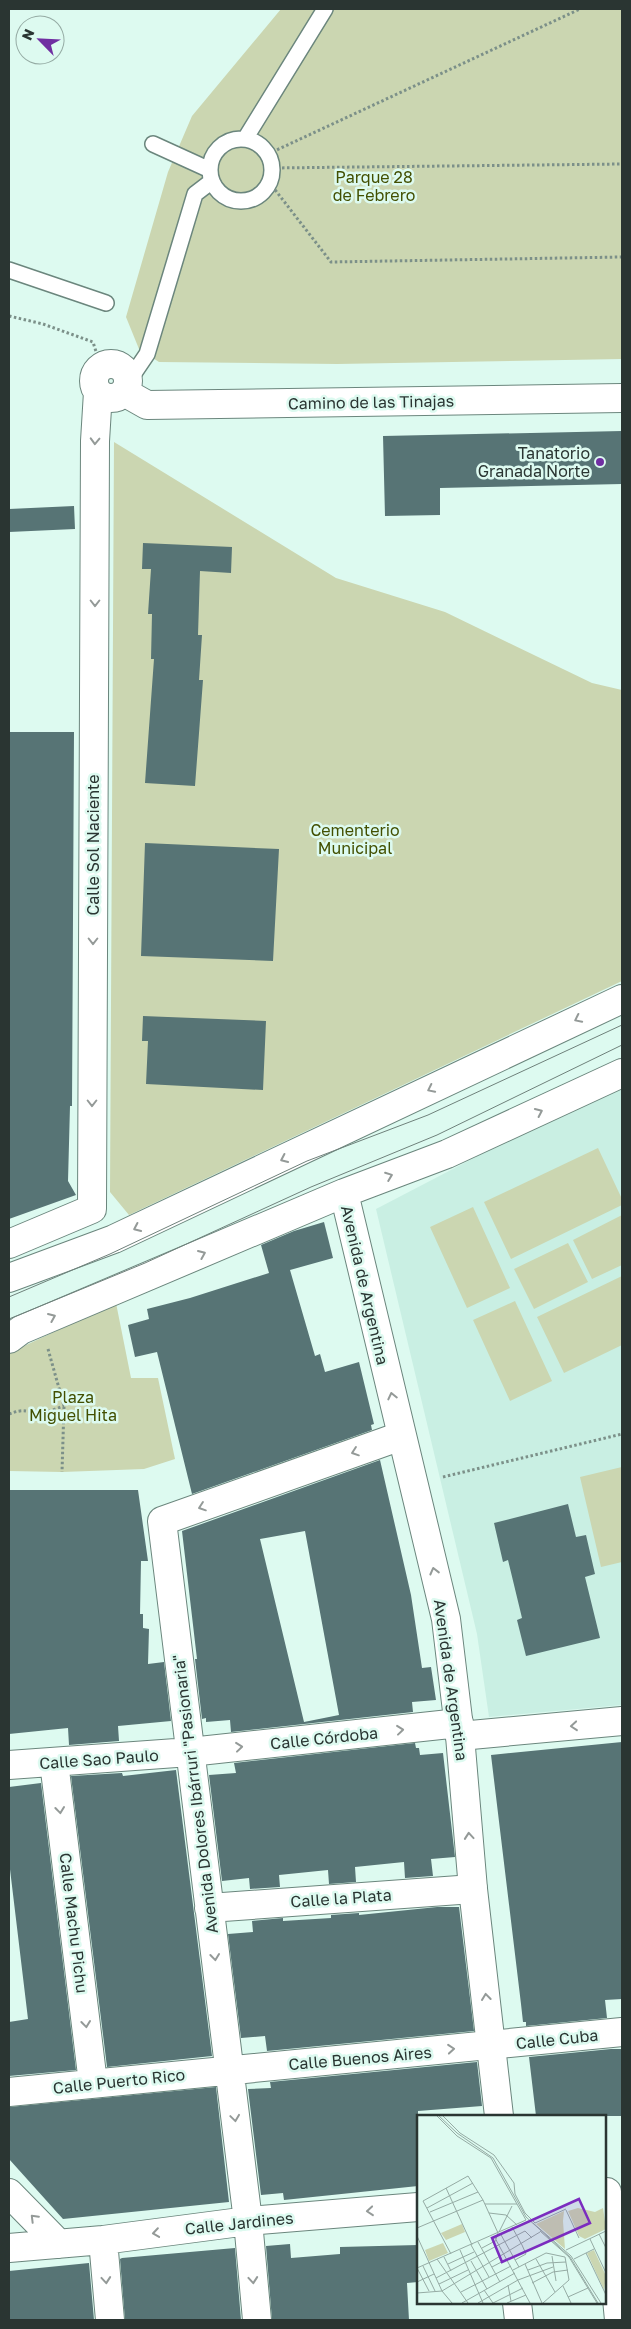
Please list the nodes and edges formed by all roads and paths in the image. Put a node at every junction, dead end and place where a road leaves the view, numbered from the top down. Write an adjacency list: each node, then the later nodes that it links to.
1 (325, 9): 3 (lane)
2 (580, 9): 6 (path)
3 (245, 139): 6 (lane); 7 (lane)
4 (152, 144): 7 (lane)
5 (622, 164): 6 (path)
6 (269, 168): 7 (lane); 8 (path)
7 (211, 176): 12 (lane)
8 (622, 257)
9 (9, 270): 10 (lane)
10 (106, 303)
11 (9, 316): 12 (path)
12 (113, 383): 13 (street, Camino de las Tinajas); 17 (street, Calle Sol Naciente, one-way to 17)
13 (622, 398)
14 (622, 999): 18 (street, one-way to 18)
15 (622, 1073): 16 (street, one-way to 15)
16 (344, 1194): 19 (street, one-way to 16); 24 (street, Avenida de Argentina, one-way to 16)
17 (9, 1244)
18 (9, 1278)
19 (9, 1339)
20 (47, 1345): 21 (path)
21 (64, 1406): 22 (path); 25 (path)
22 (9, 1414)
23 (622, 1434): 26 (path)
24 (401, 1436): 28 (street, Avenida de Argentina, one-way to 24); 29 (street, Avenida Dolores Ibárruri "Pasionaria", one-way to 29)
25 (62, 1472)
26 (440, 1478)
27 (622, 1721): 28 (street, Calle Córdoba, one-way to 28)
28 (460, 1730): 29 (street, Calle Córdoba, one-way to 28); 32 (street, Avenida de Argentina, one-way to 28)
29 (190, 1752): 30 (street, Calle Sao Paulo); 33 (street, Avenida Dolores Ibárruri "Pasionaria")
30 (54, 1762): 31 (street, Calle Sao Paulo); 37 (street, Calle Machu Pichu, one-way to 37)
31 (9, 1765)
32 (473, 1889): 33 (street, Calle la Plata); 35 (street, Avenida de Argentina, one-way to 32)
33 (209, 1908): 36 (street, Avenida Dolores Ibárruri "Pasionaria", one-way to 36)
34 (622, 2032): 35 (street, Calle Cuba)
35 (492, 2046): 36 (street, Calle Buenos Aires, one-way to 35); 39 (street, Avenida de Argentina)
36 (228, 2070): 37 (street, Calle Puerto Rico); 43 (street, Avenida Dolores Ibárruri "Pasionaria", one-way to 43)
37 (93, 2083): 38 (street, Calle Puerto Rico)
38 (9, 2092)
39 (499, 2115)
40 (611, 2192): 51 (street)
41 (9, 2193): 45 (street, one-way to 41)
42 (417, 2207): 43 (street, Calle Jardines, one-way to 43)
43 (248, 2221): 44 (street, Calle Jardines, one-way to 44); 49 (street, Avenida Dolores Ibárruri "Pasionaria", one-way to 49)
44 (103, 2240): 45 (street, Calle Jardines); 48 (street, one-way to 48)
45 (59, 2244): 46 (street, Calle Jardines)
46 (9, 2248)
47 (517, 2304): 50 (street)
48 (110, 2320)
49 (257, 2320)
50 (519, 2320)
51 (619, 2320)

